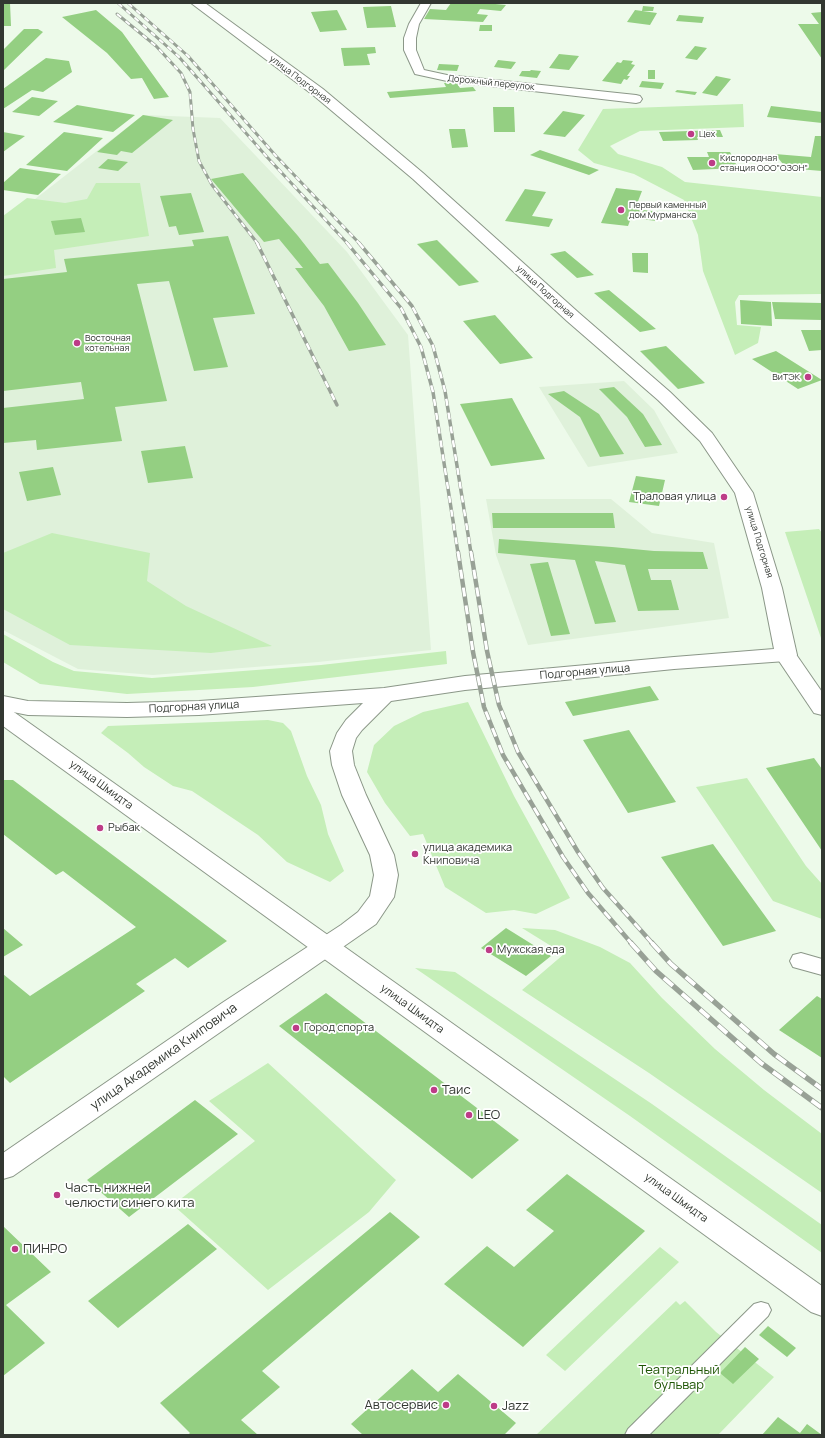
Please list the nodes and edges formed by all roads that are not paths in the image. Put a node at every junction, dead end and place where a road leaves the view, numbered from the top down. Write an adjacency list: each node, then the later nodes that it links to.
1 (198, 3): 4 (main road, улица Подгорная)
2 (426, 3): 3 (street, Дорожный переулок)
3 (636, 99)
4 (786, 655): 5 (main road, Подгорная улица); 7 (main road)
5 (384, 695): 6 (main road, Подгорная улица); 9 (main road)
6 (3, 703)
7 (822, 708)
8 (3, 715): 9 (main road, улица Шмидта)
9 (326, 947): 12 (main road, улица Академика Книповича); 13 (main road, улица Шмидта)
10 (801, 961): 11 (street)
11 (822, 967)
12 (3, 1168)
13 (822, 1303)
14 (762, 1310): 15 (street)
15 (635, 1435)

